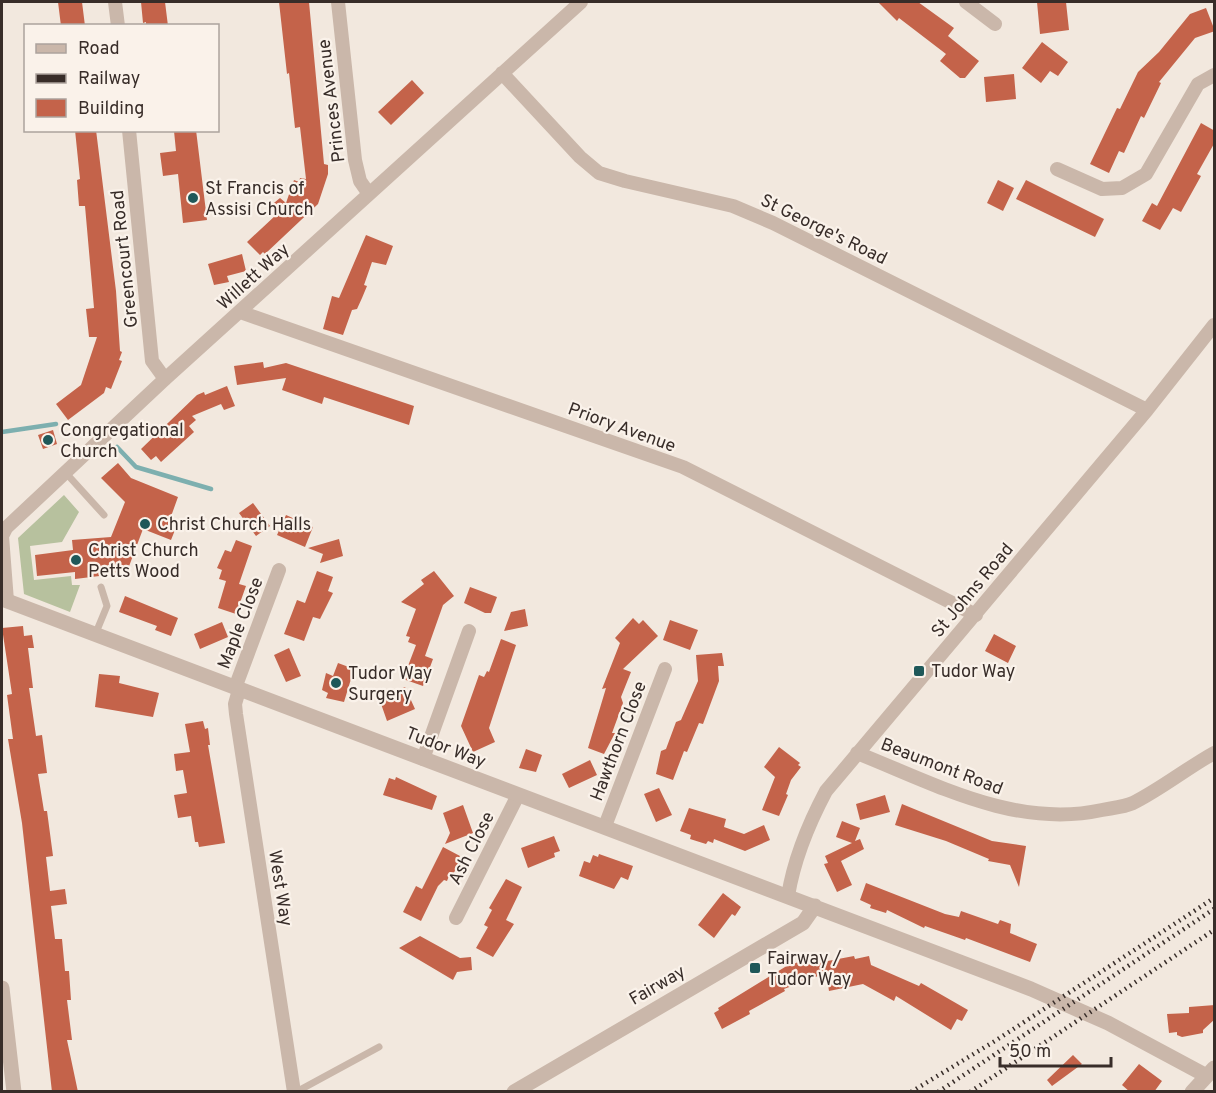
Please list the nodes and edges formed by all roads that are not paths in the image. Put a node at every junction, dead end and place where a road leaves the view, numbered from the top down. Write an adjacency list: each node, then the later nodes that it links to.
1 (116, 2): 5 (street)
2 (338, 2): 11 (street, Princes Avenue)
3 (581, 2): 7 (street, Willett Way)
4 (966, 2): 6 (street)
5 (118, 24)
6 (995, 24)
7 (502, 73): 11 (street, Willett Way); 15 (street, St George's Road)
8 (1215, 75): 10 (street)
9 (129, 132): 14 (street, Greencourt Road)
10 (1057, 169)
11 (369, 194): 12 (street, Willett Way)
12 (240, 312): 14 (street, Willett Way); 21 (street, Priory Avenue)
13 (1215, 325): 15 (street, St Johns Road)
14 (165, 379): 16 (street, Willett Way)
15 (1147, 410): 21 (street, St Johns Road)
16 (65, 472): 17 (lane); 20 (street, Willett Way)
17 (104, 515)
18 (279, 570): 25 (street, Maple Close)
19 (101, 587): 23 (lane)
20 (4, 600): 23 (street, Tudor Way)
21 (976, 615): 27 (street, St Johns Road)
22 (469, 631): 28 (street)
23 (95, 635): 25 (street, Tudor Way)
24 (665, 669): 30 (street, Hawthorn Close)
25 (237, 689): 28 (street, Tudor Way); 38 (street, West Way)
26 (1212, 752): 27 (street, Beaumont Road)
27 (857, 753): 31 (street, St Johns Road)
28 (423, 759): 29 (street, Tudor Way)
29 (519, 795): 30 (street, Tudor Way); 33 (street, Ash Close)
30 (605, 826): 31 (street, Tudor Way)
31 (788, 896): 32 (street, Tudor Way)
32 (815, 906): 36 (street, Tudor Way); 39 (street, Fairway)
33 (456, 918)
34 (2, 988): 37 (street)
35 (379, 1047): 38 (lane)
36 (1211, 1075): 40 (street)
37 (14, 1092)
38 (295, 1092)
39 (514, 1092)
40 (1192, 1092)

